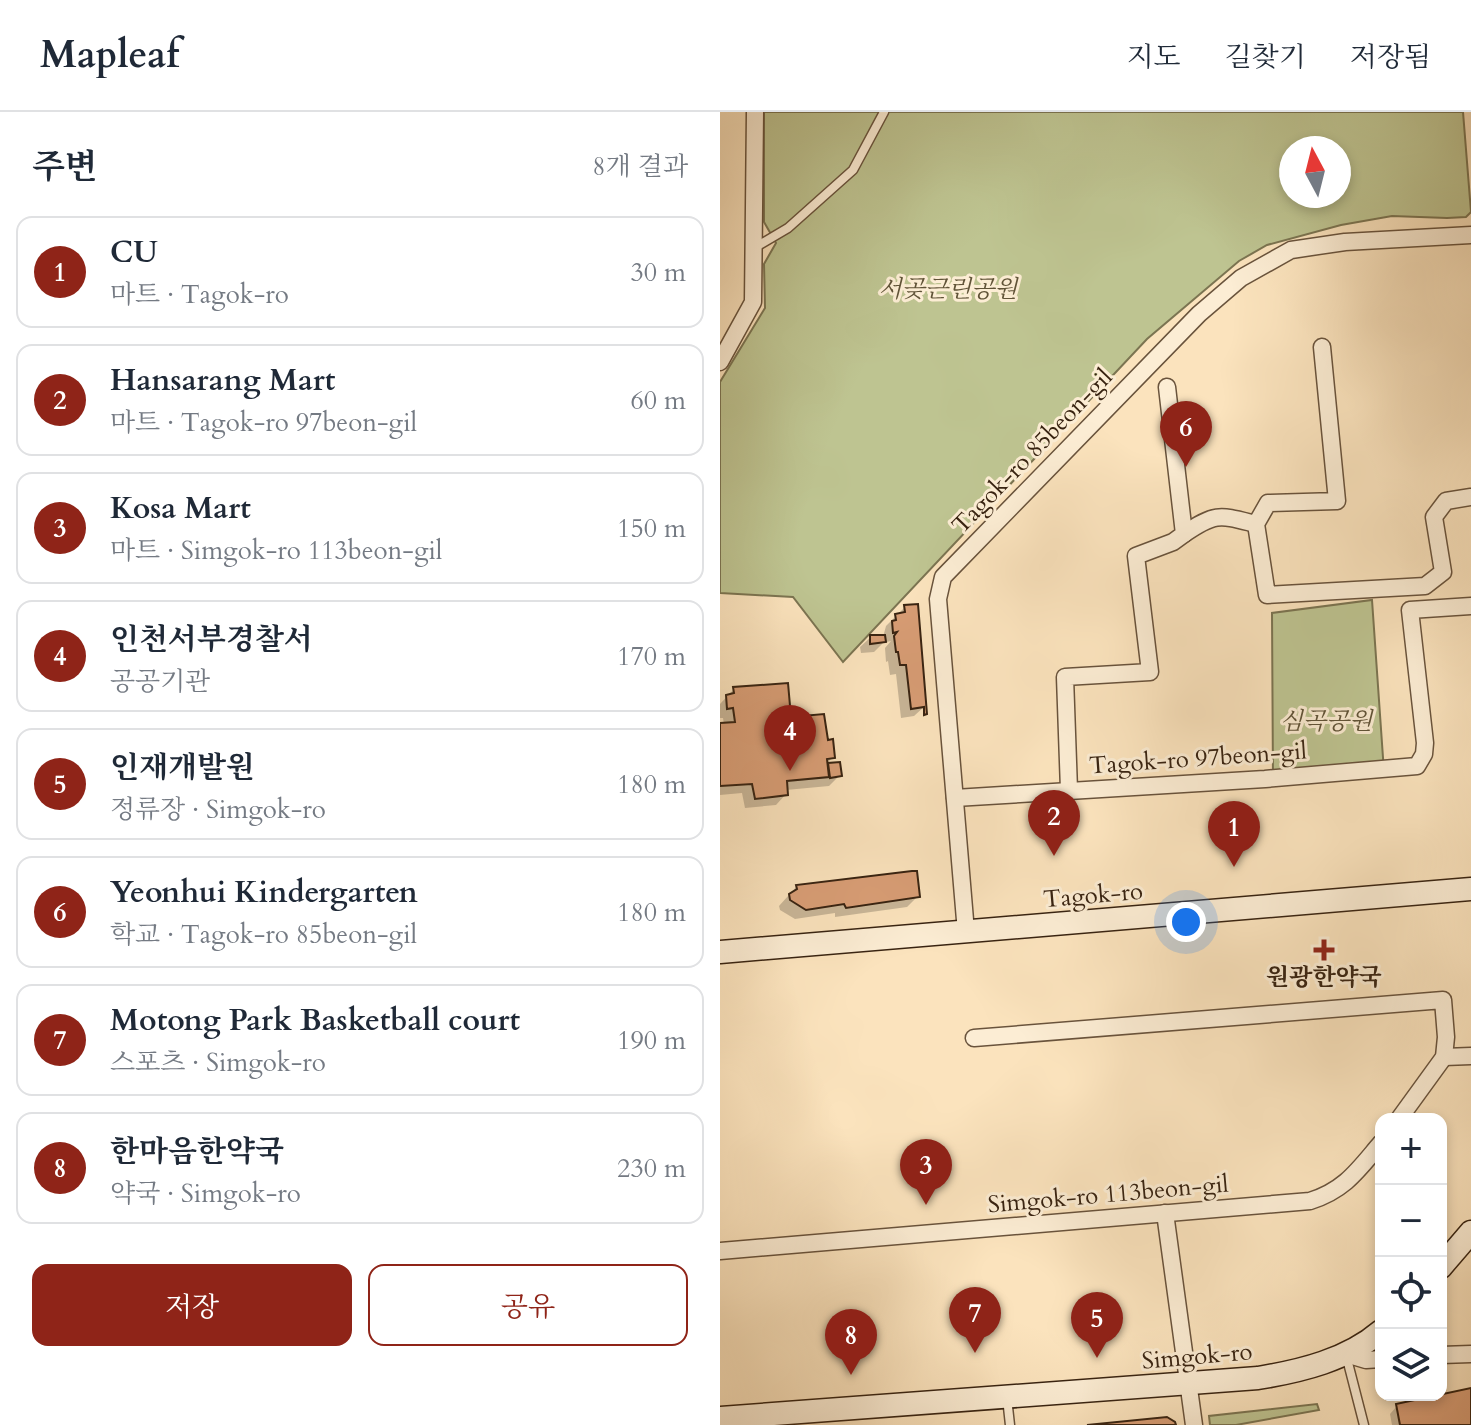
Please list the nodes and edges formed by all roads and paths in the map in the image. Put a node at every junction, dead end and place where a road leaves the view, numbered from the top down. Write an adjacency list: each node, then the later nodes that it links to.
1 (755, 112): 4 (street)
2 (884, 112): 4 (lane)
3 (1471, 235): 13 (street, Tagok-ro 85beon-gil)
4 (754, 248): 6 (street)
5 (1322, 347): 9 (street)
6 (720, 362)
7 (1167, 387): 10 (street)
8 (1471, 497): 9 (street)
9 (1256, 524): 10 (street)
10 (1184, 534): 12 (street)
11 (1471, 606): 12 (street, Tagok-ro 97beon-gil)
12 (1069, 790): 13 (street, Tagok-ro 97beon-gil)
13 (955, 798): 15 (street, Tagok-ro 85beon-gil)
14 (1471, 889): 15 (street, Tagok-ro)
15 (966, 932): 16 (street, Tagok-ro)
16 (720, 952)
17 (974, 1038): 19 (street)
18 (1471, 1056): 19 (street)
19 (1444, 1057): 20 (street)
20 (1403, 1113)
21 (1375, 1150): 22 (street, Simgok-ro 113beon-gil)
22 (1165, 1213): 24 (street, Simgok-ro 113beon-gil); 31 (street)
23 (1471, 1232): 25 (street)
24 (720, 1251)
25 (1447, 1260)
26 (1375, 1335): 27 (street, Simgok-ro)
27 (1346, 1354): 30 (street); 31 (street, Simgok-ro); 36 (lane)
28 (1471, 1354): 29 (street)
29 (1447, 1355)
30 (1375, 1359)
31 (1190, 1383): 32 (street, Simgok-ro); 35 (street)
32 (1007, 1397): 33 (street, Simgok-ro); 34 (lane)
33 (720, 1418)
34 (1010, 1425)
35 (1194, 1425)
36 (1364, 1425)

